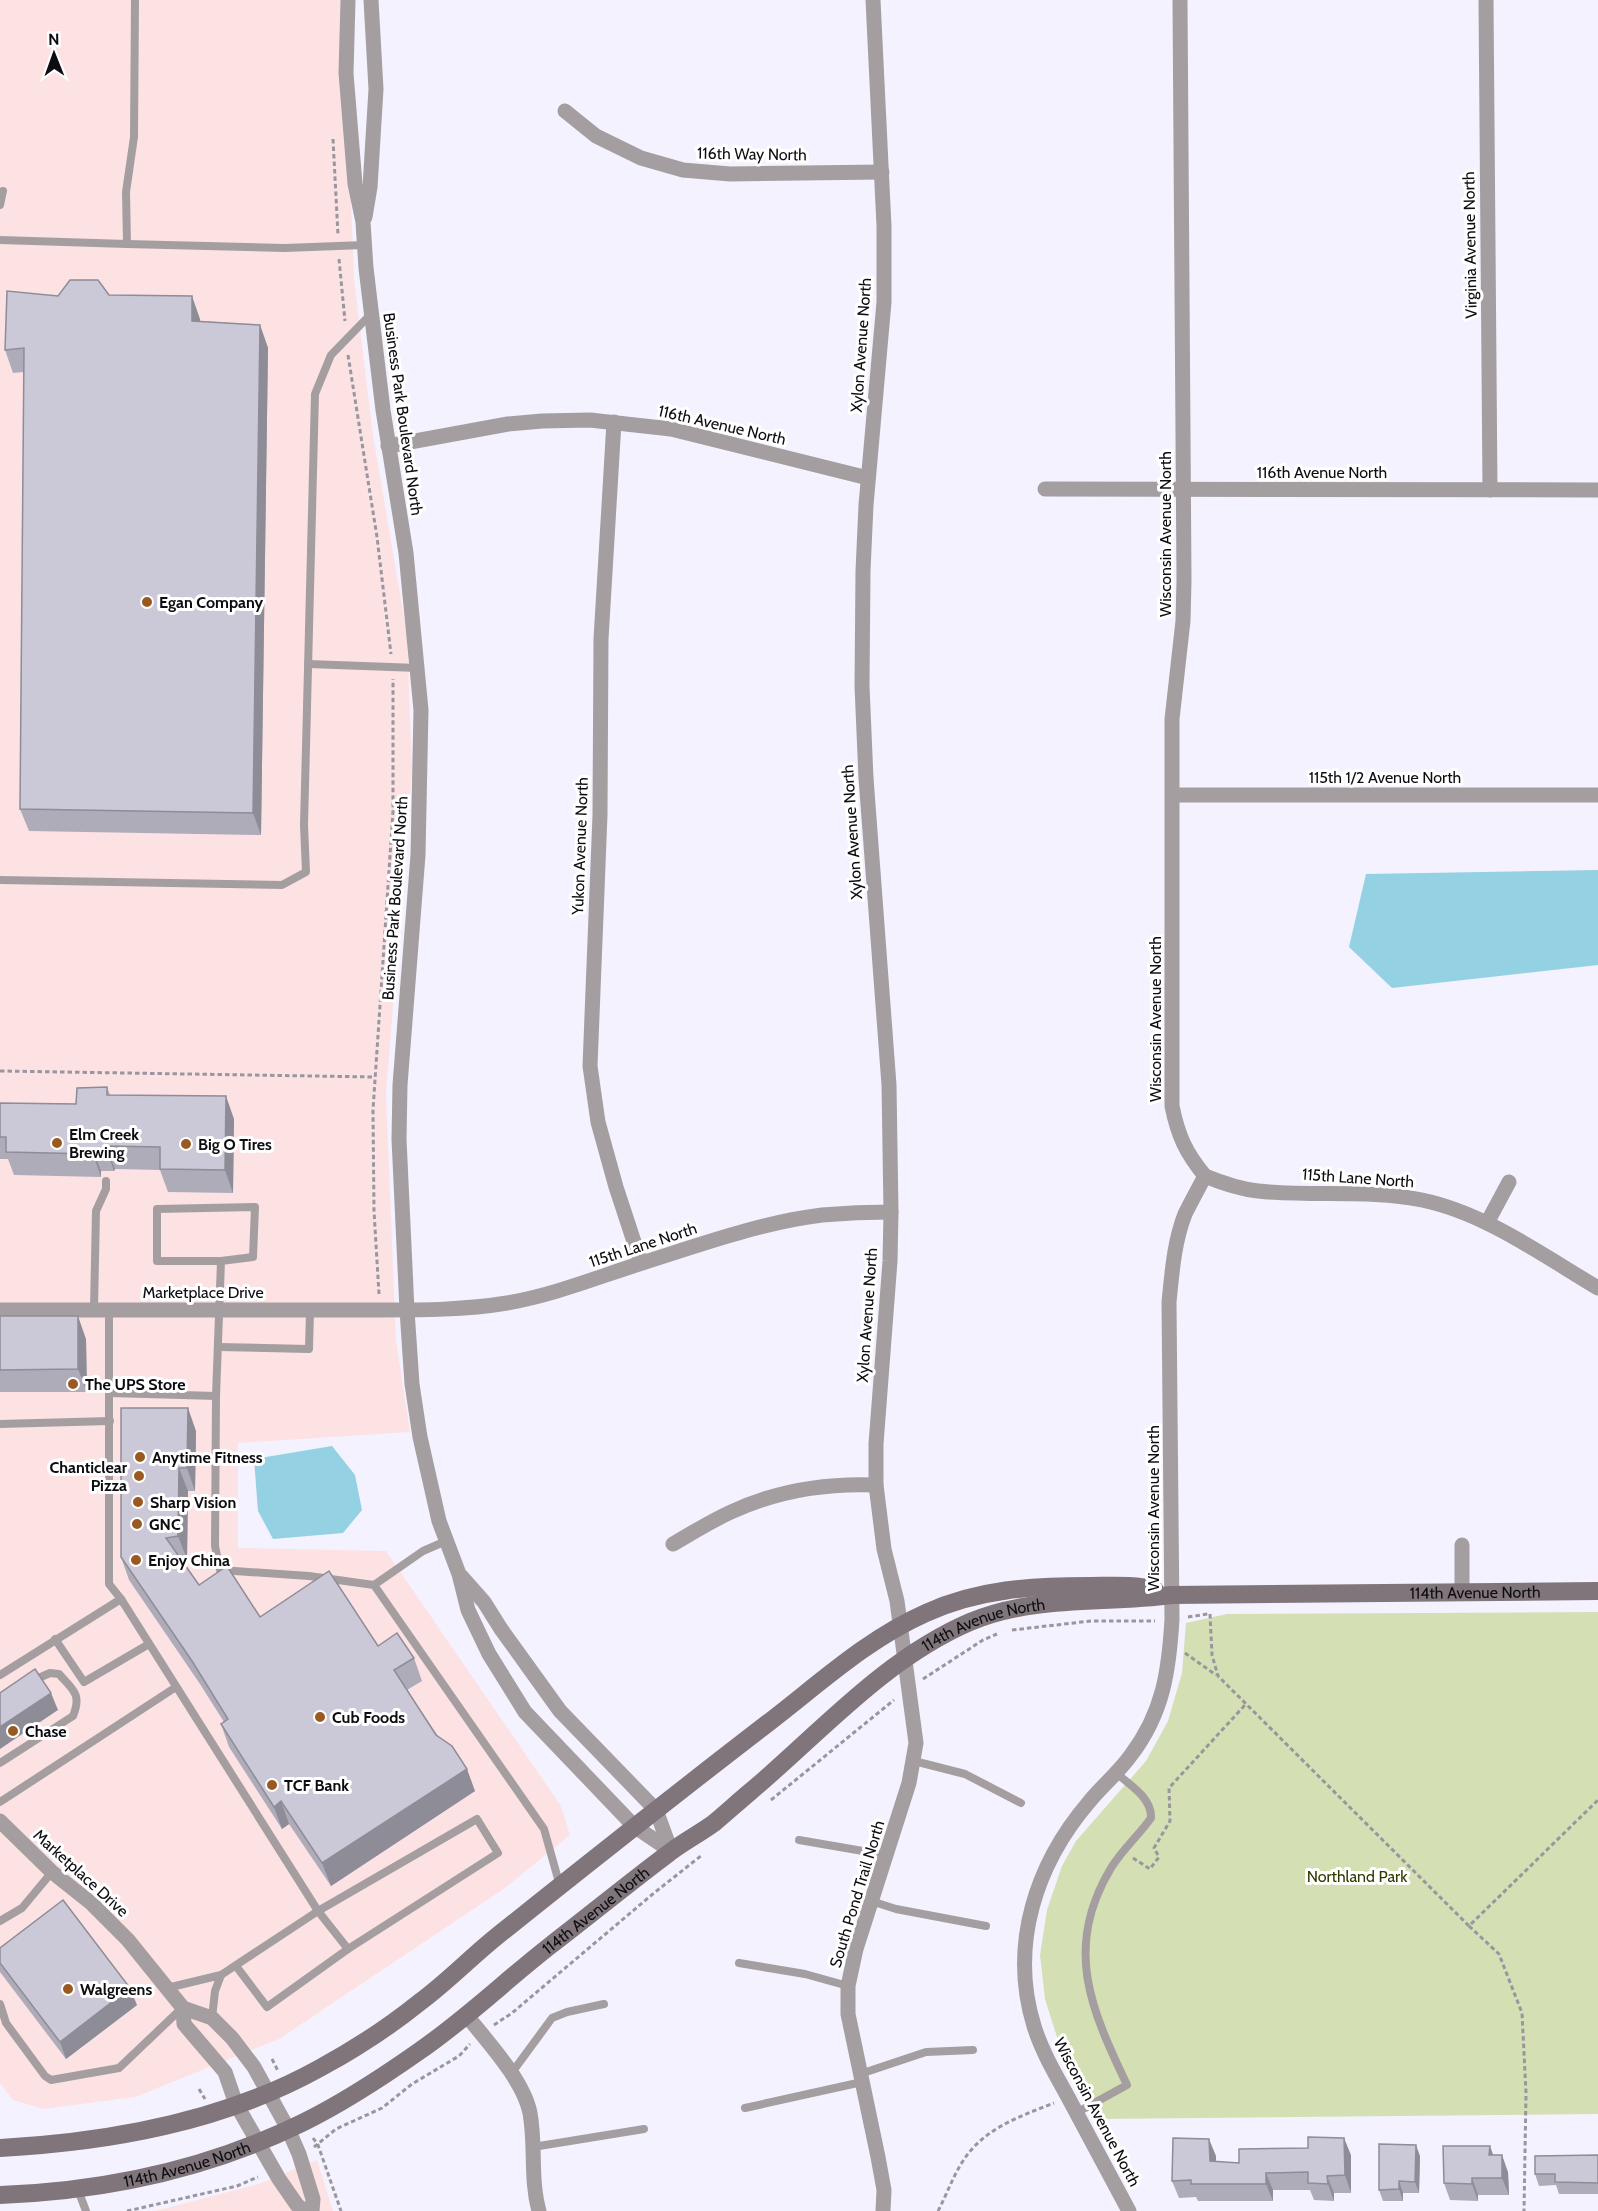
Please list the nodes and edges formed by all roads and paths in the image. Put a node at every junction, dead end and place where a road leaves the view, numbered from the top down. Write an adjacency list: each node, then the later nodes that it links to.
1 (135, 0): 14 (lane)
2 (348, 0): 12 (street, Business Park Boulevard North)
3 (371, 0): 12 (street, Business Park Boulevard North)
4 (873, 0): 9 (street, Xylon Avenue North)
5 (1180, 0): 23 (street, Wisconsin Avenue North)
6 (1486, 0): 24 (street, Virginia Avenue North)
7 (565, 111): 9 (street, 116th Way North)
8 (333, 134): 16 (path)
9 (882, 172): 21 (street, Xylon Avenue North)
10 (3, 191): 11 (lane)
11 (0, 205)
12 (363, 222): 15 (street, Business Park Boulevard North)
13 (0, 240): 14 (lane)
14 (127, 244): 16 (lane)
15 (364, 245): 16 (lane); 17 (street, Business Park Boulevard North)
16 (339, 246): 18 (path)
17 (371, 314): 18 (lane); 20 (street, Business Park Boulevard North)
18 (347, 338): 26 (lane); 27 (path)
19 (614, 422): 20 (street, 116th Avenue North); 21 (street, 116th Avenue North); 40 (street, Yukon Avenue North)
20 (388, 446): 28 (street, Business Park Boulevard North)
21 (868, 478): 37 (street, Xylon Avenue North)
22 (1045, 489): 23 (street, 116th Avenue North)
23 (1184, 489): 24 (street, 116th Avenue North); 29 (street, Wisconsin Avenue North)
24 (1490, 490): 25 (street, 116th Avenue North)
25 (1598, 490)
26 (308, 664): 27 (lane); 31 (lane)
27 (392, 667): 28 (lane); 33 (path)
28 (418, 668): 45 (street, Business Park Boulevard North)
29 (1173, 795): 30 (street, 115th 1/2 Avenue North); 34 (street, Wisconsin Avenue North)
30 (1598, 795)
31 (0, 880)
32 (0, 1071): 33 (path)
33 (375, 1077): 42 (path)
34 (1205, 1176): 38 (street, 115th Lane North); 61 (street, Wisconsin Avenue North)
35 (106, 1180): 44 (lane)
36 (1509, 1182): 38 (street)
37 (891, 1212): 40 (street, 115th Lane North); 53 (street, Xylon Avenue North)
38 (1487, 1223): 41 (street, 115th Lane North)
39 (221, 1261): 39 (lane); 46 (lane)
40 (641, 1263): 45 (street, 115th Lane North)
41 (1598, 1288)
42 (379, 1294)
43 (0, 1310): 44 (street, Marketplace Drive)
44 (101, 1310): 46 (street, Marketplace Drive); 49 (lane)
45 (406, 1310): 47 (street, Marketplace Drive); 54 (street, Business Park Boulevard North)
46 (219, 1311): 47 (street, Marketplace Drive); 48 (lane)
47 (310, 1311): 48 (lane)
48 (219, 1347): 50 (lane)
49 (110, 1393): 50 (lane); 51 (lane)
50 (216, 1396): 58 (lane)
51 (110, 1422): 52 (lane); 62 (lane)
52 (0, 1424)
53 (876, 1485): 55 (street); 65 (street, Xylon Avenue North)
54 (446, 1541): 57 (street, Business Park Boulevard North); 58 (lane)
55 (674, 1544)
56 (1462, 1545): 60 (street)
57 (459, 1574): 86 (street, Business Park Boulevard North); 88 (street, Business Park Boulevard North)
58 (374, 1585): 95 (lane)
59 (1598, 1591): 60 (street, 114th Avenue North)
60 (1462, 1592): 61 (street, 114th Avenue North)
61 (1171, 1595): 65 (street, 114th Avenue North); 70 (street, Wisconsin Avenue North); 71 (street, 114th Avenue North)
62 (121, 1599): 68 (lane); 69 (lane)
63 (1210, 1614): 74 (path)
64 (1153, 1621): 66 (path)
65 (901, 1626): 71 (street, Xylon Avenue North); 86 (street, 114th Avenue North)
66 (1009, 1630)
67 (999, 1632): 73 (path)
68 (55, 1639): 69 (lane); 72 (lane)
69 (149, 1644): 76 (lane)
70 (1170, 1651): 74 (path); 81 (street, Wisconsin Avenue North)
71 (906, 1659): 79 (street, South Pond Trail North); 90 (street, 114th Avenue North)
72 (0, 1674)
73 (930, 1675)
74 (1218, 1676): 77 (path)
75 (29, 1682): 80 (lane)
76 (176, 1687): 84 (lane); 97 (lane)
77 (1245, 1705): 92 (path); 100 (path)
78 (882, 1710): 83 (path)
79 (914, 1761): 85 (lane); 93 (street, South Pond Trail North)
80 (0, 1763)
81 (1116, 1773): 92 (lane); 118 (street, Wisconsin Avenue North)
82 (1598, 1800): 100 (path)
83 (770, 1801)
84 (0, 1802)
85 (1021, 1803)
86 (656, 1810): 88 (street, 114th Avenue North); 90 (street, Business Park Boulevard North)
87 (0, 1821): 94 (street, Marketplace Drive)
88 (634, 1826): 90 (street, Business Park Boulevard North); 95 (street, 114th Avenue North)
89 (799, 1840): 93 (lane)
90 (671, 1851): 111 (street, 114th Avenue North)
91 (707, 1851): 110 (path)
92 (1123, 1852): 121 (lane)
93 (886, 1855): 96 (street, South Pond Trail North)
94 (52, 1872): 98 (lane); 106 (street, Marketplace Drive)
95 (560, 1887): 117 (street, 114th Avenue North)
96 (871, 1901): 99 (lane); 105 (street, South Pond Trail North)
97 (318, 1911): 101 (lane); 101 (lane); 103 (lane)
98 (0, 1921)
99 (986, 1926)
100 (1469, 1926): 139 (path)
101 (348, 1949): 103 (lane)
102 (739, 1963): 105 (lane)
103 (236, 1966): 104 (lane)
104 (221, 1975): 106 (lane); 112 (lane)
105 (848, 1986): 116 (street, South Pond Trail North)
106 (167, 1988): 109 (street, Marketplace Drive)
107 (0, 2004): 109 (lane)
108 (604, 2004): 115 (lane)
109 (183, 2008): 112 (street); 119 (street, Marketplace Drive)
110 (512, 2013)
111 (467, 2016): 115 (street); 122 (street, 114th Avenue North)
112 (212, 2018): 117 (street)
113 (973, 2050): 116 (lane)
114 (459, 2056): 134 (path)
115 (511, 2074): 125 (street)
116 (861, 2078): 120 (lane); 136 (street, South Pond Trail North)
117 (268, 2092): 119 (street, 114th Avenue North); 122 (street)
118 (1068, 2099): 121 (street, Wisconsin Avenue North); 137 (path)
119 (236, 2104): 124 (street, Marketplace Drive); 126 (street, 114th Avenue North)
120 (745, 2108)
121 (1076, 2113): 138 (street, Wisconsin Avenue North)
122 (288, 2129): 124 (street, 114th Avenue North); 133 (street)
123 (644, 2129): 125 (lane)
124 (259, 2143): 128 (street, 114th Avenue North); 132 (street, Marketplace Drive)
125 (533, 2147): 135 (street)
126 (0, 2148)
127 (257, 2178): 131 (path)
128 (78, 2189): 129 (street, 114th Avenue North); 130 (lane)
129 (0, 2195)
130 (86, 2211)
131 (127, 2211)
132 (304, 2211)
133 (312, 2211)
134 (341, 2211)
135 (538, 2211)
136 (884, 2211)
137 (938, 2211)
138 (1129, 2211)
139 (1524, 2211)

